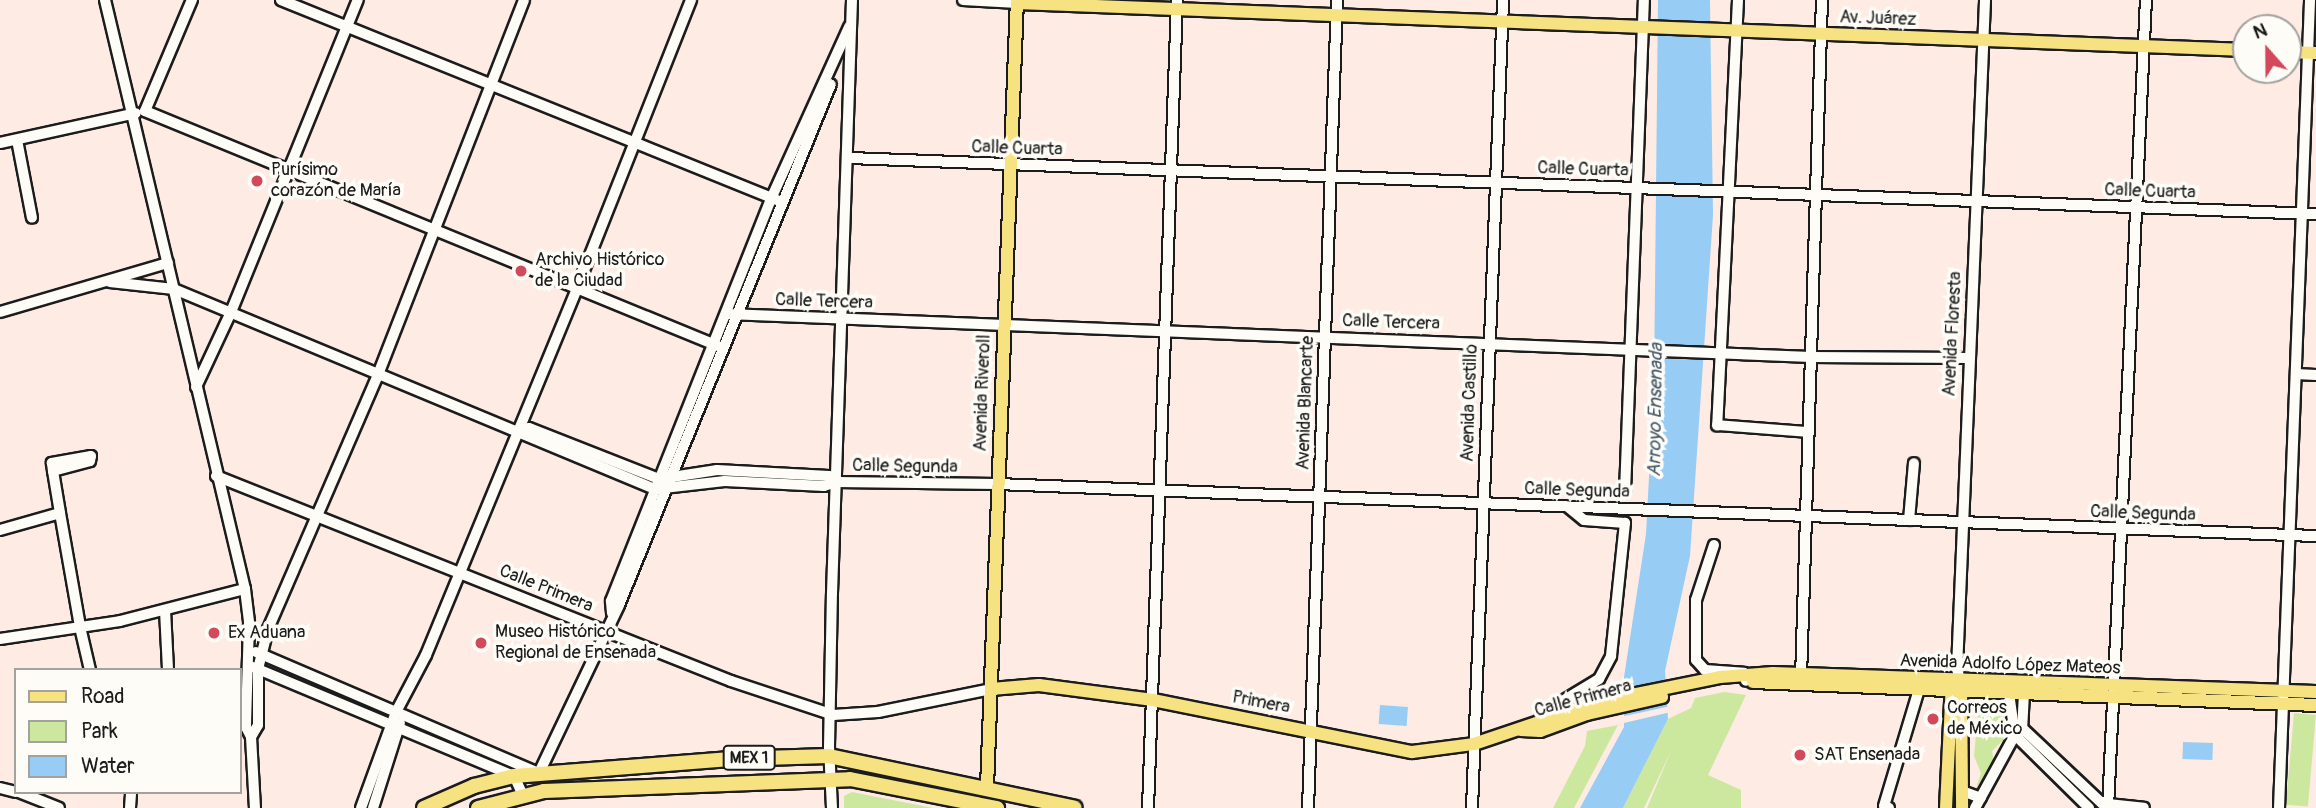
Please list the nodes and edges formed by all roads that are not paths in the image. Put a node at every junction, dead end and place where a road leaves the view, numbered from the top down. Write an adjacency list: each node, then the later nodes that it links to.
1 (105, 0): 34 (street)
2 (192, 0): 33 (street)
3 (281, 0): 22 (street)
4 (358, 0): 22 (street)
5 (524, 0): 30 (street)
6 (691, 0): 37 (street)
7 (852, 0): 21 (street)
8 (963, 0): 17 (street, Av. Juárez)
9 (1337, 0): 19 (street, Avenida Blancarte)
10 (1503, 0): 20 (street, Avenida Castillo)
11 (1644, 0): 23 (street)
12 (1738, 0): 24 (street)
13 (1822, 0): 25 (street)
14 (1985, 0): 26 (street, Avenida Floresta)
15 (2146, 0): 27 (street)
16 (2310, 0): 29 (street)
17 (1017, 1): 18 (main road, Av. Juárez); 39 (main road, Avenida Riveroll)
18 (1177, 5): 19 (main road, Av. Juárez); 40 (street)
19 (1336, 17): 20 (main road, Av. Juárez); 42 (street, Avenida Blancarte)
20 (1502, 22): 23 (main road, Av. Juárez); 43 (street, Avenida Castillo)
21 (850, 23): 31 (street); 32 (street)
22 (348, 27): 30 (street); 41 (street)
23 (1643, 27): 24 (main road, Av. Juárez); 44 (street)
24 (1740, 31): 25 (main road, Av. Juárez); 45 (street)
25 (1821, 34): 26 (main road, Av. Juárez); 46 (street)
26 (1983, 40): 27 (main road, Av. Juárez); 48 (street, Avenida Floresta)
27 (2144, 46): 28 (main road, Av. Juárez); 49 (street)
28 (2232, 49)
29 (2312, 53): 50 (street)
30 (491, 83): 37 (street); 53 (street)
31 (827, 83): 32 (street); 47 (street)
32 (850, 88): 38 (street)
33 (145, 111): 34 (street); 41 (street)
34 (132, 114): 35 (street); 54 (street)
35 (17, 140): 36 (street); 52 (street)
36 (0, 143)
37 (634, 145): 47 (street); 56 (street)
38 (850, 158): 39 (street, Calle Cuarta); 61 (street)
39 (1008, 165): 40 (street, Calle Cuarta); 62 (main road, Avenida Riveroll)
40 (1171, 170): 42 (street, Calle Cuarta); 63 (street)
41 (290, 171): 53 (street); 59 (street)
42 (1330, 178): 43 (street, Calle Cuarta); 64 (street, Avenida Blancarte)
43 (1494, 183): 44 (street, Calle Cuarta); 65 (street, Avenida Castillo)
44 (1642, 187): 45 (street, Calle Cuarta); 67 (street)
45 (1724, 191): 46 (street, Calle Cuarta); 68 (street)
46 (1815, 195): 48 (street, Calle Cuarta); 69 (street)
47 (776, 200): 60 (street)
48 (1976, 201): 49 (street, Calle Cuarta); 70 (street, Avenida Floresta)
49 (2136, 207): 50 (street, Calle Cuarta); 95 (street)
50 (2302, 214): 51 (street, Calle Cuarta); 72 (street)
51 (2316, 214)
52 (32, 218)
53 (432, 227): 56 (street); 71 (street)
54 (168, 263): 55 (street); 57 (street)
55 (110, 282): 57 (street, Calle Segunda); 58 (street)
56 (577, 288): 66 (street); 75 (street)
57 (174, 289): 59 (street, Calle Segunda); 74 (street)
58 (0, 312)
59 (231, 312): 71 (street, Calle Segunda); 74 (street)
60 (732, 314): 61 (street, Calle Tercera); 66 (street)
61 (844, 319): 62 (street, Calle Tercera); 81 (street)
62 (1004, 325): 63 (street, Calle Tercera); 83 (main road, Avenida Riveroll)
63 (1165, 331): 64 (street, Calle Tercera); 85 (street)
64 (1324, 337): 65 (street, Calle Tercera); 87 (street, Avenida Blancarte)
65 (1488, 343): 67 (street, Calle Tercera); 88 (street, Avenida Castillo)
66 (718, 346): 80 (street); 82 (street)
67 (1637, 348): 68 (street, Calle Tercera); 86 (street)
68 (1719, 352): 69 (street, Calle Tercera); 76 (street)
69 (1811, 357): 70 (street, Calle Tercera); 76 (street)
70 (1969, 358): 94 (street, Avenida Floresta)
71 (379, 372): 75 (street, Calle Segunda); 91 (street)
72 (2297, 374): 73 (street); 97 (street)
73 (2316, 375)
74 (196, 387): 79 (street)
75 (518, 430): 82 (street, Calle Segunda); 100 (street)
76 (1808, 432): 92 (street)
77 (1914, 463): 93 (street)
78 (53, 471): 90 (street)
79 (216, 476): 91 (street, Calle Primera); 101 (street)
80 (672, 478): 81 (street, Calle Segunda); 82 (street, Calle Segunda); 84 (street)
81 (831, 481): 83 (street, Calle Segunda); 84 (street, Calle Segunda); 126 (street)
82 (657, 484): 84 (street, Calle Segunda); 103 (street)
83 (997, 484): 85 (street, Calle Segunda); 116 (main road, Avenida Riveroll)
84 (667, 489): 103 (street)
85 (1159, 492): 87 (street, Calle Segunda); 123 (street)
86 (1625, 492)
87 (1318, 498): 88 (street, Calle Segunda); 129 (street, Avenida Blancarte)
88 (1483, 503): 89 (street, Calle Segunda); 133 (street, Avenida Castillo)
89 (1572, 506): 92 (street, Calle Segunda); 128 (street)
90 (60, 513): 96 (street); 104 (street)
91 (318, 516): 100 (street, Calle Primera); 108 (street)
92 (1804, 516): 93 (street, Calle Segunda); 114 (street)
93 (1909, 520): 94 (street, Calle Segunda)
94 (1963, 522): 95 (street, Calle Segunda); 115 (street, Avenida Floresta)
95 (2121, 528): 97 (street, Calle Segunda); 118 (street)
96 (0, 530)
97 (2291, 535): 98 (street, Calle Segunda); 122 (street)
98 (2316, 536)
99 (1714, 545): 113 (street)
100 (459, 573): 105 (street, Calle Primera); 125 (street)
101 (245, 589): 102 (street); 107 (street)
102 (165, 610): 104 (street); 111 (street)
103 (612, 613): 105 (street)
104 (80, 628): 106 (street); 110 (street)
105 (605, 632): 126 (street, Calle Primera); 135 (street)
106 (0, 639)
107 (247, 650): 108 (street); 109 (street)
108 (260, 653): 112 (street); 125 (street)
109 (246, 663): 112 (street); 132 (street)
110 (90, 668)
111 (168, 668)
112 (258, 669): 127 (street); 132 (street)
113 (1746, 678): 114 (main road, Calle Primera); 128 (main road, Calle Primera)
114 (1801, 678): 115 (main road, Avenida Adolfo López Mateos); 117 (main road, Avenida Adolfo López Mateos)
115 (1956, 682): 117 (main road, Avenida Adolfo López Mateos); 118 (main road, Avenida Adolfo López Mateos); 120 (main road, Avenida Adolfo López Mateos); 140 (main road, Avenida Floresta); 160 (main road, Avenida Floresta)
116 (991, 689): 123 (main road, Primera); 126 (street, Calle Primera); 138 (main road, Avenida Riveroll)
117 (1919, 689): 159 (street)
118 (2113, 691): 121 (main road, Avenida Adolfo López Mateos); 122 (main road, Avenida Adolfo López Mateos); 146 (street)
119 (2316, 692): 122 (main road, Avenida Adolfo López Mateos)
120 (2009, 693): 121 (main road, Avenida Adolfo López Mateos); 131 (street)
121 (2024, 693): 146 (street)
122 (2285, 698): 124 (main road, Avenida Adolfo López Mateos); 164 (street)
123 (1153, 700): 129 (main road, Primera); 156 (street)
124 (2316, 705)
125 (399, 713): 127 (street); 135 (street)
126 (833, 715): 134 (street)
127 (395, 725): 136 (street); 143 (street)
128 (1539, 726): 130 (main road, Calle Primera)
129 (1313, 730): 133 (main road, Primera); 157 (street, Avenida Blancarte)
130 (1521, 730): 133 (main road, Primera)
131 (2015, 735): 144 (street); 162 (street)
132 (251, 737): 148 (street)
133 (1474, 744): 158 (street, Avenida Castillo)
134 (829, 756): 135 (highway, MEX 1); 137 (street); 138 (highway, MEX 1)
135 (539, 773): 136 (highway, MEX 1); 139 (street)
136 (514, 776): 142 (street); 151 (highway, MEX 1)
137 (830, 779): 139 (highway, MEX 1); 153 (street); 154 (highway, MEX 1)
138 (987, 787): 155 (highway, MEX 1)
139 (544, 791): 142 (highway, MEX 1)
140 (1962, 791): 144 (street); 161 (main road, Avenida Floresta)
141 (22, 794): 145 (street)
142 (523, 795): 152 (highway, MEX 1)
143 (369, 796): 149 (street); 150 (street)
144 (1978, 803)
145 (46, 804): 147 (street)
146 (2108, 807): 163 (street)
147 (59, 808)
148 (255, 808)
149 (362, 808)
150 (373, 808)
151 (424, 808)
152 (478, 808)
153 (832, 808)
154 (997, 808)
155 (1075, 808)
156 (1148, 808)
157 (1308, 808)
158 (1472, 808)
159 (1889, 808)
160 (1946, 808)
161 (1962, 808)
162 (2089, 808)
163 (2144, 808)
164 (2279, 808)

